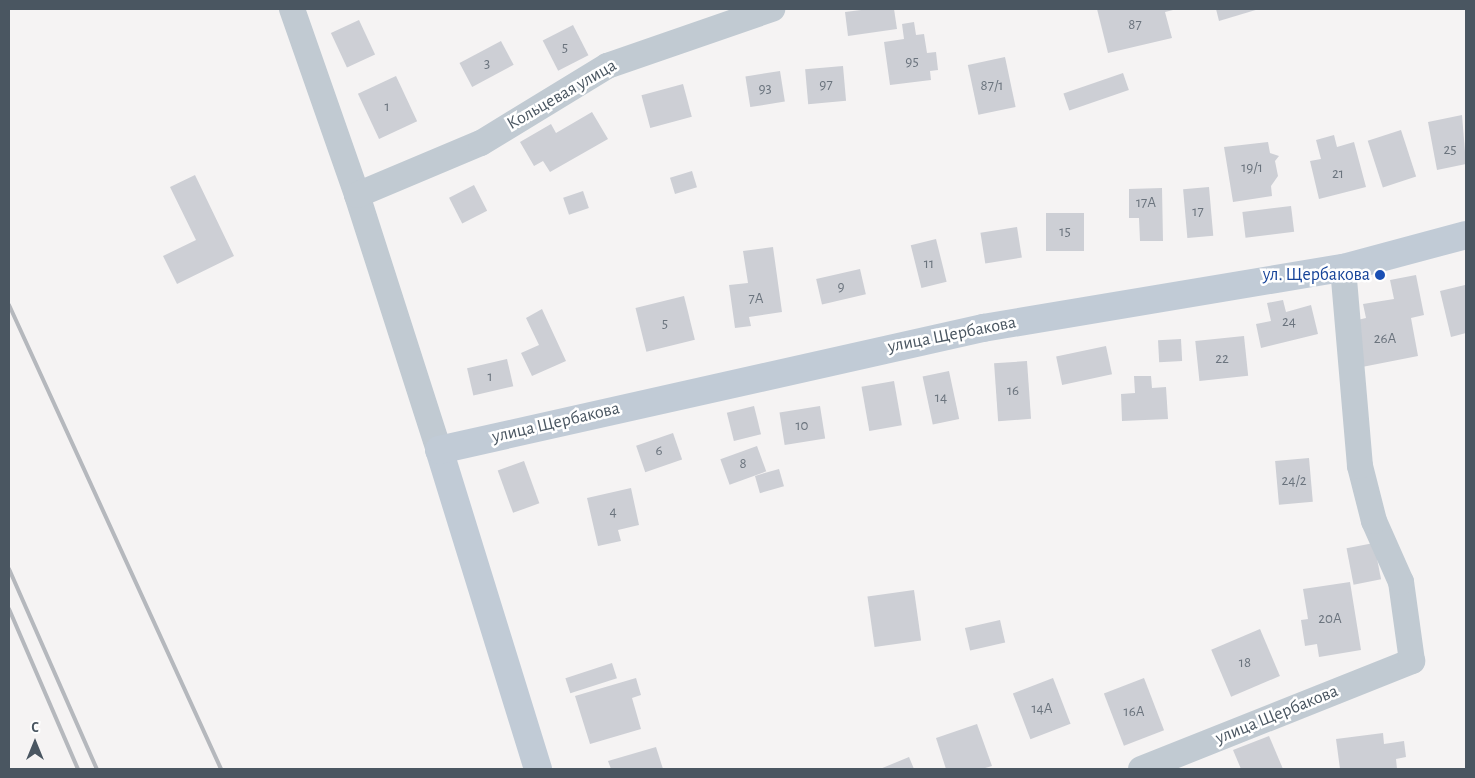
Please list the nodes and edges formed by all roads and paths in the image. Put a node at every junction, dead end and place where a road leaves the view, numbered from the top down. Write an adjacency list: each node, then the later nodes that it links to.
1 (292, 9): 3 (street)
2 (772, 9): 3 (street, Кольцевая улица)
3 (357, 195): 6 (street)
4 (1466, 235): 5 (street, улица Щербакова)
5 (1343, 268): 6 (street, улица Щербакова); 8 (street, улица Щербакова)
6 (440, 450): 7 (street)
7 (538, 769)
8 (1141, 769)

